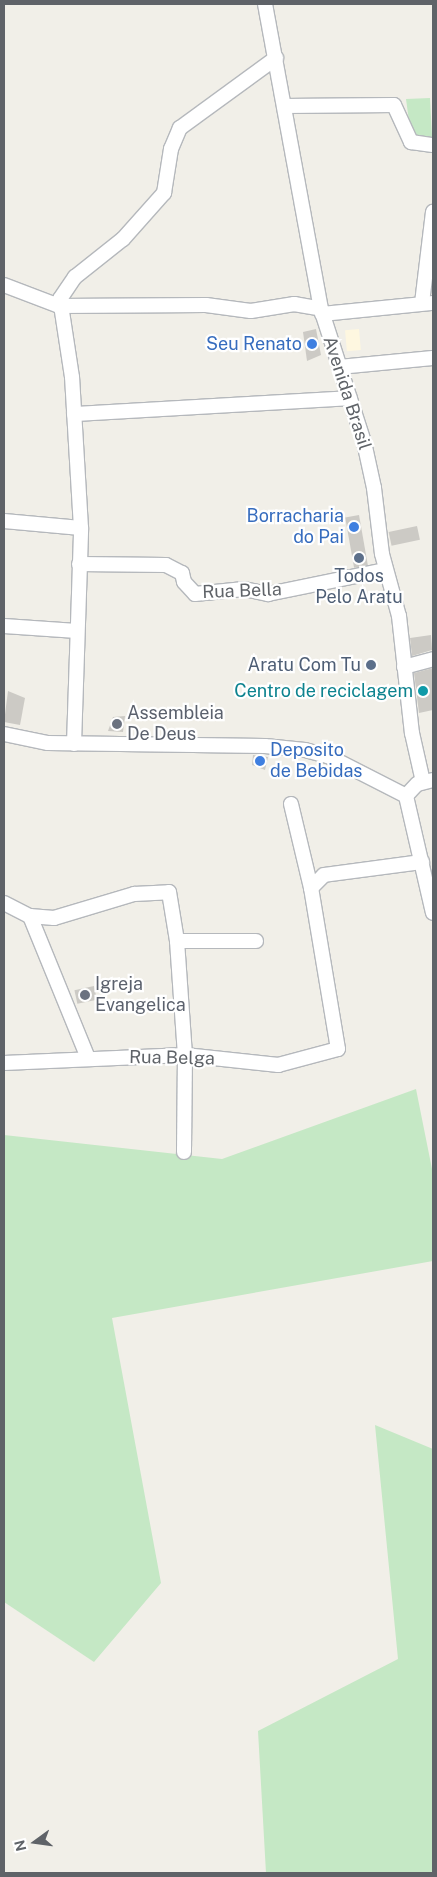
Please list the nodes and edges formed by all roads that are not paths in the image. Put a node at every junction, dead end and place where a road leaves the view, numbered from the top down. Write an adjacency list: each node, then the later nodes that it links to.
1 (265, 4): 2 (street, Avenida Brasil)
2 (276, 58): 3 (street, Avenida Brasil); 7 (street)
3 (284, 106): 4 (street); 9 (street, Avenida Brasil)
4 (433, 146)
5 (433, 212): 8 (street)
6 (4, 285): 7 (street)
7 (59, 302): 9 (street); 13 (street)
8 (428, 303): 9 (street)
9 (322, 311): 11 (street, Avenida Brasil)
10 (433, 358): 11 (street)
11 (339, 367): 12 (street, Avenida Brasil)
12 (350, 398): 13 (street); 17 (street, Avenida Brasil)
13 (74, 414): 15 (street)
14 (4, 521): 15 (street)
15 (81, 528): 16 (street)
16 (80, 564): 17 (street, Rua Bella); 19 (street)
17 (386, 570): 21 (street, Avenida Brasil)
18 (4, 626): 19 (street)
19 (77, 630): 23 (street)
20 (433, 659): 21 (street)
21 (404, 667): 24 (street, Avenida Brasil)
22 (4, 734): 23 (street)
23 (74, 744): 25 (street)
24 (428, 781): 25 (street)
25 (406, 796): 27 (street)
26 (291, 804): 28 (street)
27 (422, 862): 28 (street); 29 (street)
28 (311, 888): 35 (street, Rua Belga)
29 (431, 891): 31 (street)
30 (4, 903): 32 (street)
31 (433, 913)
32 (30, 916): 33 (street); 36 (street)
33 (177, 941): 34 (street); 35 (street)
34 (256, 941)
35 (185, 1055): 36 (street, Rua Belga); 38 (street)
36 (88, 1058): 37 (street, Rua Belga)
37 (4, 1063)
38 (184, 1152)

